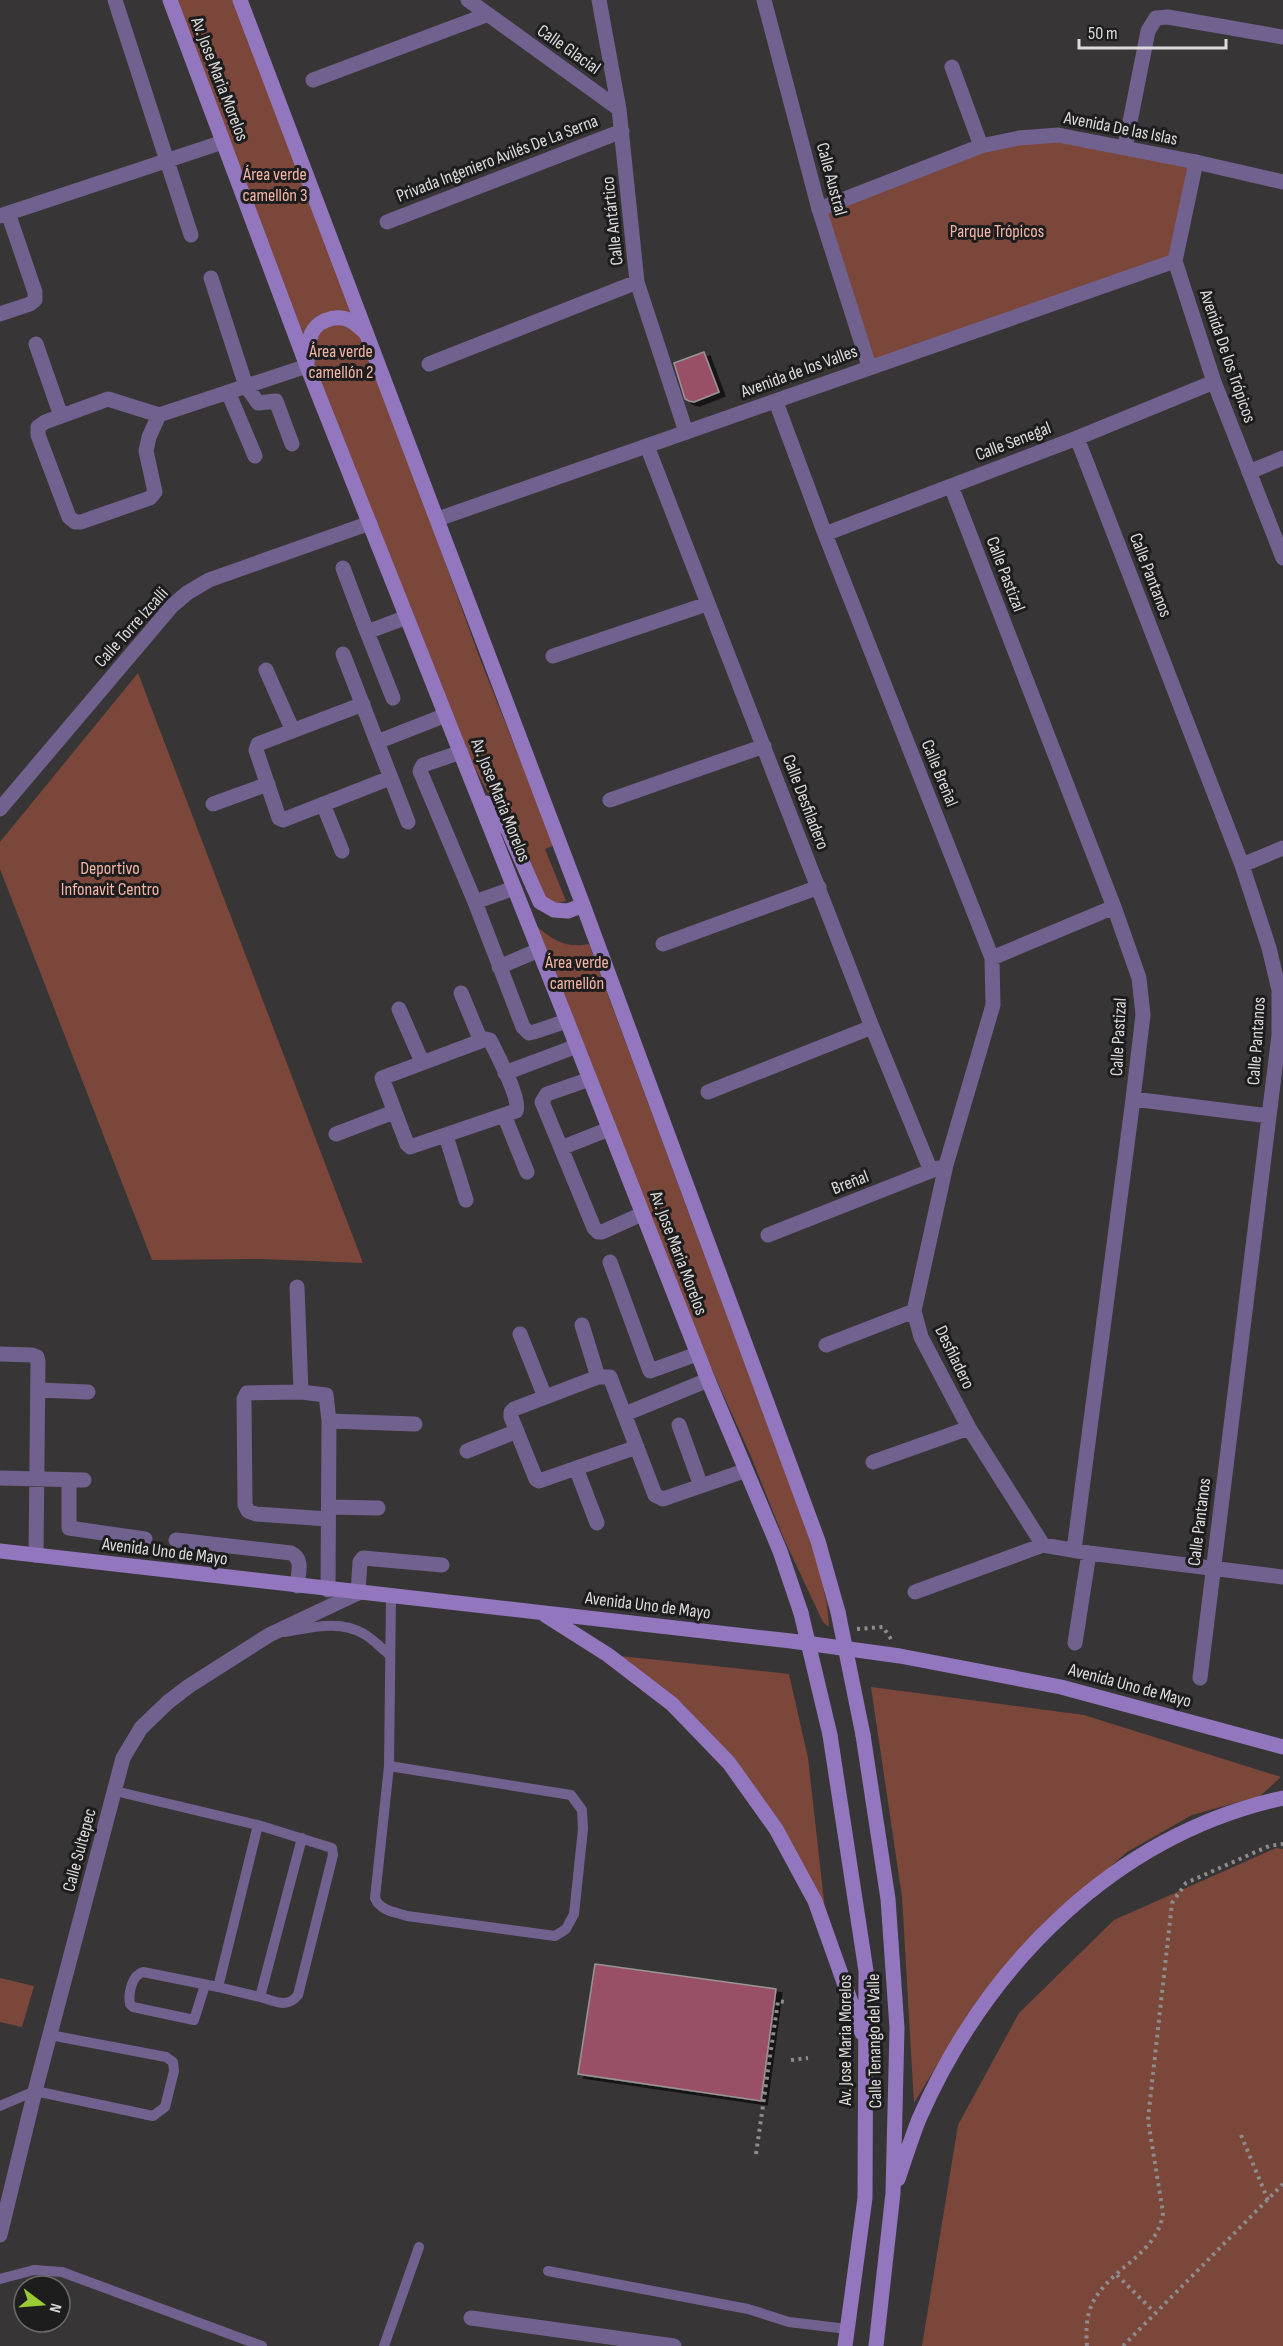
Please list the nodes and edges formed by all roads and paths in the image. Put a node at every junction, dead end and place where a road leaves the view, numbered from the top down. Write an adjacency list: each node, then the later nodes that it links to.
1 (115, 0): 16 (street)
2 (170, 0): 13 (main road, Av. Jose Maria Morelos)
3 (240, 0): 27 (main road, Av. Jose Maria Morelos)
4 (468, 0): 7 (street, Calle Glacial)
5 (599, 0): 11 (street, Calle Antártico)
6 (764, 0): 19 (street, Calle Austral)
7 (486, 15): 10 (street); 11 (street, Calle Glacial)
8 (1283, 37): 15 (street)
9 (952, 67): 14 (street)
10 (314, 80)
11 (619, 109): 12 (street, Calle Antártico)
12 (622, 131): 21 (street, Privada Ingeniero Avilés De La Serna); 25 (street, Calle Antártico)
13 (223, 142): 16 (street); 30 (main road, Av. Jose Maria Morelos)
14 (981, 146): 15 (street, Avenida De las Islas); 19 (street, Avenida De las Islas)
15 (1125, 147): 17 (street, Avenida De las Islas)
16 (167, 160): 20 (street); 22 (street)
17 (1196, 162): 18 (street, Avenida De las Islas); 23 (street, Avenida De los Trópicos)
18 (1283, 182)
19 (819, 209): 31 (street, Calle Austral)
20 (4, 215): 26 (street)
21 (387, 222)
22 (191, 235)
23 (1175, 261): 31 (street, Avenida de los Valles); 32 (street, Avenida De los Trópicos)
24 (211, 278): 33 (street)
25 (637, 282): 29 (street); 38 (street, Calle Antártico)
26 (0, 314)
27 (369, 335): 30 (main road); 46 (main road, Av. Jose Maria Morelos)
28 (36, 344): 37 (street)
29 (429, 364)
30 (307, 366): 33 (street); 47 (main road, Av. Jose Maria Morelos)
31 (868, 366): 35 (street, Avenida de los Valles)
32 (1214, 382): 39 (street, Calle Senegal); 44 (street, Avenida De los Trópicos)
33 (246, 386): 34 (street); 40 (street)
34 (228, 392): 36 (street); 42 (street)
35 (776, 402): 38 (street, Avenida de los Valles); 48 (street, Calle Breñal)
36 (159, 415): 37 (street); 37 (street)
37 (60, 416)
38 (686, 432): 41 (street, Avenida de los Valles)
39 (1077, 438): 45 (street, Calle Senegal); 74 (street, Calle Pantanos)
40 (292, 444)
41 (647, 446): 46 (street, Avenida de los Valles); 51 (street, Calle Desfiladero)
42 (255, 456)
43 (1283, 458): 44 (street)
44 (1249, 472): 49 (street, Avenida De los Trópicos)
45 (951, 486): 48 (street, Calle Senegal); 79 (street, Calle Pastizal)
46 (438, 519): 78 (main road, Av. Jose Maria Morelos)
47 (370, 523): 52 (main road, Av. Jose Maria Morelos); 70 (street, Calle Torre Izcalli)
48 (825, 534): 82 (street, Calle Breñal)
49 (1283, 558)
50 (343, 568): 53 (street)
51 (707, 604): 55 (street); 62 (street, Calle Desfiladero)
52 (407, 616): 53 (street); 59 (main road, Av. Jose Maria Morelos)
53 (367, 632): 57 (street)
54 (343, 654): 58 (street)
55 (553, 656)
56 (266, 670): 60 (street)
57 (393, 698)
58 (363, 704): 60 (street); 61 (street)
59 (446, 715): 61 (street); 63 (main road, Av. Jose Maria Morelos)
60 (293, 731): 65 (street)
61 (377, 742): 64 (street)
62 (764, 746): 67 (street); 75 (street, Calle Desfiladero)
63 (460, 752): 66 (main road, Av. Jose Maria Morelos); 77 (street)
64 (390, 778): 69 (street); 71 (street)
65 (268, 784): 68 (street); 69 (street)
66 (476, 792): 76 (main road, Av. Jose Maria Morelos); 78 (main road)
67 (610, 800)
68 (213, 804)
69 (323, 804): 73 (street)
70 (0, 809)
71 (408, 822)
72 (1283, 848): 74 (street)
73 (342, 851)
74 (1242, 865): 97 (street, Calle Pantanos)
75 (819, 887): 80 (street); 87 (street, Calle Desfiladero)
76 (514, 888): 77 (street); 81 (main road, Av. Jose Maria Morelos)
77 (475, 902): 83 (street)
78 (583, 905): 163 (main road, Av. Jose Maria Morelos, bridge)
79 (1114, 907): 82 (street); 94 (street, Calle Pastizal)
80 (663, 944)
81 (539, 950): 83 (street); 86 (main road, Av. Jose Maria Morelos)
82 (992, 957): 102 (street, Calle Breñal)
83 (500, 966): 86 (street)
84 (461, 993): 88 (street)
85 (399, 1009): 90 (street)
86 (567, 1021): 89 (main road, Av. Jose Maria Morelos)
87 (872, 1027): 93 (street); 103 (street, Calle Desfiladero)
88 (481, 1041): 90 (street); 91 (street)
89 (577, 1046): 91 (street); 92 (main road, Av. Jose Maria Morelos)
90 (422, 1062): 95 (street)
91 (505, 1073): 96 (street)
92 (590, 1079): 98 (main road, Av. Jose Maria Morelos); 101 (street)
93 (708, 1092)
94 (1133, 1099): 97 (street); 144 (street, Calle Pastizal)
95 (394, 1112): 99 (street); 100 (street)
96 (504, 1115): 100 (street); 104 (street)
97 (1269, 1116): 149 (street, Calle Pantanos)
98 (609, 1129): 101 (street); 106 (main road, Av. Jose Maria Morelos)
99 (336, 1134)
100 (446, 1136): 105 (street)
101 (561, 1148): 106 (street)
102 (946, 1165): 103 (street, Breñal); 110 (street, Desfiladero)
103 (931, 1171): 107 (street, Breñal)
104 (527, 1172)
105 (466, 1200)
106 (642, 1214): 115 (main road, Av. Jose Maria Morelos)
107 (768, 1235)
108 (610, 1262): 115 (street)
109 (297, 1287): 120 (street)
110 (914, 1311): 113 (street); 126 (street, Desfiladero)
111 (582, 1325): 116 (street)
112 (520, 1334): 121 (street)
113 (826, 1345)
114 (0, 1354): 118 (street)
115 (697, 1354): 117 (main road, Av. Jose Maria Morelos)
116 (598, 1377): 121 (street); 122 (street)
117 (708, 1380): 122 (street); 132 (main road, Av. Jose Maria Morelos)
118 (39, 1390): 119 (street); 134 (street)
119 (88, 1392)
120 (301, 1392): 123 (street); 139 (street)
121 (545, 1397): 127 (street)
122 (625, 1414): 128 (street)
123 (329, 1421): 124 (street); 139 (street)
124 (415, 1424)
125 (679, 1425): 137 (street)
126 (969, 1428): 130 (street); 143 (street, Desfiladero)
127 (517, 1431): 129 (street); 131 (street)
128 (637, 1448): 131 (street); 137 (street)
129 (467, 1451)
130 (873, 1462)
131 (576, 1468): 140 (street)
132 (744, 1471): 137 (street); 176 (main road, Av. Jose Maria Morelos, bridge)
133 (0, 1478): 134 (street)
134 (36, 1480): 135 (street); 147 (street)
135 (69, 1480): 136 (street); 141 (street)
136 (84, 1480)
137 (701, 1486)
138 (378, 1508): 139 (street)
139 (329, 1513): 152 (street)
140 (597, 1523)
141 (145, 1539)
142 (176, 1540): 151 (street)
143 (1043, 1545): 144 (street); 153 (street)
144 (1074, 1550): 146 (street)
145 (0, 1551): 147 (main road, Avenida Uno de Mayo)
146 (1089, 1553): 149 (street); 159 (street)
147 (36, 1555): 151 (main road, Avenida Uno de Mayo)
148 (442, 1565): 154 (street)
149 (1213, 1568): 150 (street); 162 (street, Calle Pantanos)
150 (1283, 1577)
151 (297, 1586): 152 (main road, Avenida Uno de Mayo)
152 (328, 1590): 154 (main road, Avenida Uno de Mayo)
153 (915, 1592)
154 (358, 1593): 155 (main road, Avenida Uno de Mayo); 158 (street, Calle Sultepec)
155 (391, 1597): 156 (main road, Avenida Uno de Mayo); 160 (lane)
156 (540, 1612): 161 (main road, Avenida Uno de Mayo); 176 (main road)
157 (855, 1629): 161 (path)
158 (269, 1635): 160 (lane); 166 (street, Calle Sultepec)
159 (1075, 1643)
160 (390, 1655): 165 (lane)
161 (900, 1656): 164 (main road, Avenida Uno de Mayo)
162 (1200, 1678)
163 (863, 1736): 184 (main road, Calle Tenango del Valle)
164 (1283, 1747)
165 (389, 1766): 165 (lane)
166 (115, 1791): 168 (lane); 175 (street, Calle Sultepec)
167 (1283, 1798): 184 (main road)
168 (258, 1826): 169 (lane); 172 (lane)
169 (302, 1838): 173 (lane); 173 (lane)
170 (1283, 1844): 189 (path)
171 (205, 1985): 171 (lane); 172 (lane)
172 (218, 1987): 173 (lane)
173 (260, 1997)
174 (785, 2002): 182 (path)
175 (50, 2035): 179 (street, Calle Sultepec); 179 (lane)
176 (866, 2044): 193 (main road, Av. Jose Maria Morelos)
177 (807, 2058): 178 (path)
178 (791, 2060)
179 (34, 2091): 180 (lane); 186 (street, Calle Sultepec)
180 (0, 2106)
181 (1241, 2135): 185 (path)
182 (756, 2154)
183 (1283, 2184): 185 (path)
184 (893, 2193): 198 (main road, Calle Tenango del Valle)
185 (1268, 2199): 191 (path)
186 (0, 2235)
187 (419, 2247): 195 (lane)
188 (548, 2271): 193 (lane)
189 (1117, 2276): 191 (path); 199 (path)
190 (0, 2279): 194 (lane)
191 (1154, 2312): 200 (path)
192 (471, 2318): 196 (street)
193 (847, 2329): 197 (main road, Av. Jose Maria Morelos)
194 (262, 2346)
195 (384, 2346)
196 (674, 2346)
197 (845, 2346)
198 (876, 2346)
199 (1087, 2346)
200 (1123, 2346)

